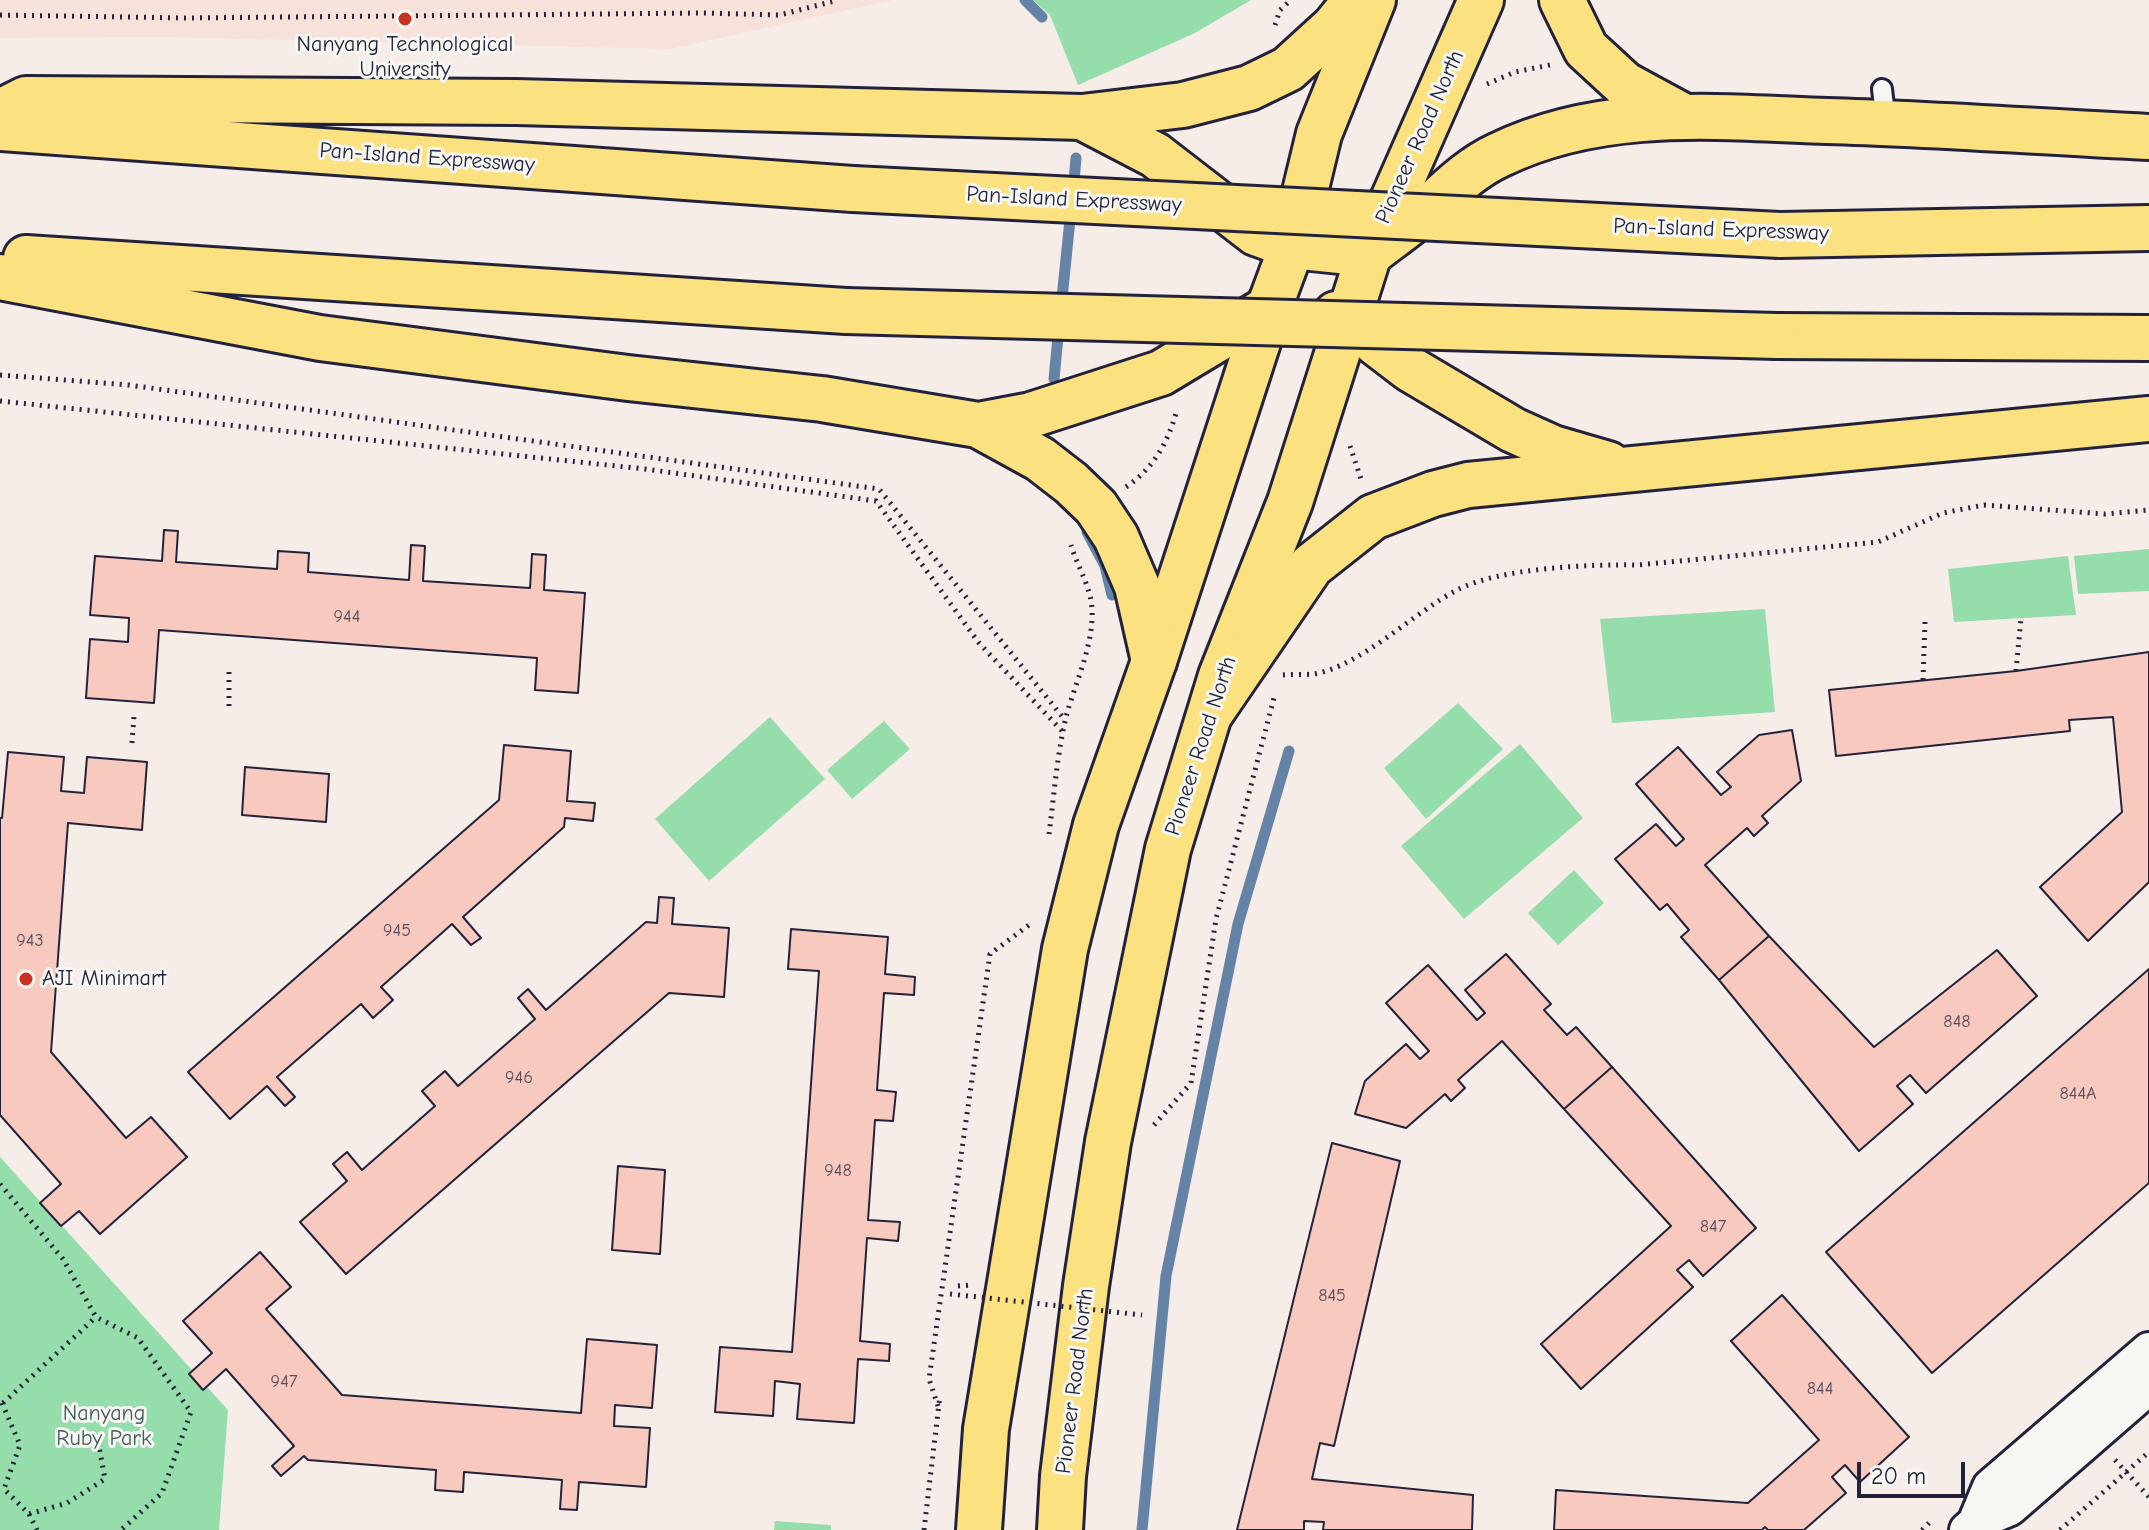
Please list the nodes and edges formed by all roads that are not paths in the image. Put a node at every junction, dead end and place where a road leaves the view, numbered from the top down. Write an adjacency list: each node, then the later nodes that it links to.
1 (1356, 0): 7 (main road)
2 (1373, 0): 11 (main road)
3 (1481, 0): 12 (main road, Pioneer Road North)
4 (1562, 0): 6 (main road)
5 (0, 112): 7 (main road)
6 (1681, 115): 9 (main road); 12 (main road)
7 (1082, 117): 11 (main road)
8 (0, 128): 10 (main road, Pan-Island Expressway, bridge)
9 (2149, 137)
10 (2149, 228)
11 (1292, 246): 12 (main road); 15 (main road)
12 (1369, 254): 16 (main road, Pioneer Road North)
13 (0, 256): 17 (main road, bridge)
14 (0, 277): 19 (main road)
15 (1269, 308): 16 (main road); 19 (main road); 21 (main road)
16 (1348, 315): 20 (main road); 22 (main road, Pioneer Road North)
17 (2149, 338)
18 (2149, 419): 20 (main road)
19 (978, 425): 21 (main road)
20 (1633, 471): 22 (main road)
21 (1154, 661): 26 (main road)
22 (1212, 711): 27 (main road, Pioneer Road North)
23 (2149, 1350): 25 (street)
24 (2149, 1387): 25 (street)
25 (1971, 1527)
26 (979, 1530)
27 (1060, 1530)

